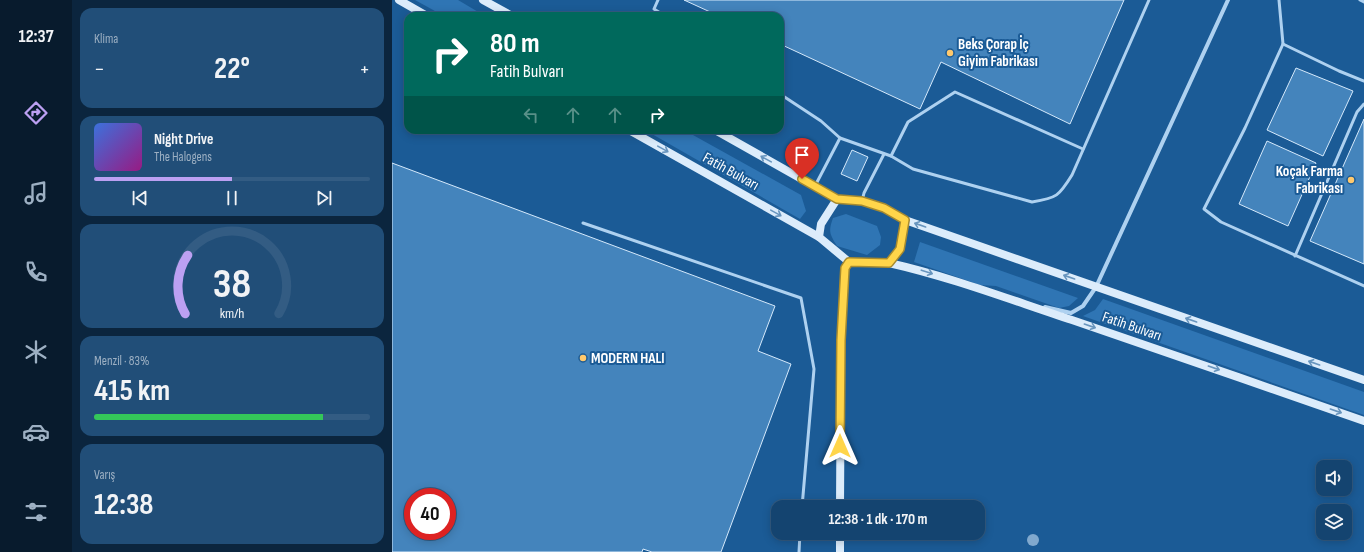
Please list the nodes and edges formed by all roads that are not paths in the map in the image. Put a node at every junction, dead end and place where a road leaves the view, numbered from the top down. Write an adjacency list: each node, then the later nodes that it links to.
1 (399, 0): 9 (main road)
2 (483, 0): 10 (main road)
3 (658, 0): 11 (lane)
4 (1149, 0): 19 (lane)
5 (1228, 0): 32 (street)
6 (1279, 0): 12 (lane)
7 (1360, 0): 8 (lane)
8 (1364, 2)
9 (420, 12)
10 (505, 12)
11 (659, 12)
12 (1283, 44): 13 (lane); 28 (lane)
13 (1364, 81)
14 (784, 97): 18 (lane)
15 (1364, 104): 28 (lane)
16 (636, 134): 27 (main road, Fatih Bulvarı, one-way to 27)
17 (722, 134): 22 (main road, Fatih Bulvarı, one-way to 17)
18 (840, 138): 20 (lane); 22 (lane)
19 (1083, 149): 21 (lane); 21 (lane)
20 (884, 154): 21 (lane); 24 (lane)
21 (891, 156)
22 (815, 186): 23 (main road, Fatih Bulvarı)
23 (837, 199): 24 (main road, Fatih Bulvarı); 27 (main road)
24 (862, 201): 25 (main road, Fatih Bulvarı)
25 (905, 220): 30 (main road); 32 (main road, Fatih Bulvarı, one-way to 25)
26 (583, 223): 36 (lane)
27 (819, 237): 29 (main road, Fatih Bulvarı)
28 (1295, 256): 31 (lane)
29 (849, 262): 30 (main road, Fatih Bulvarı); 37 (main road)
30 (889, 263): 33 (main road, Fatih Bulvarı, one-way to 33)
31 (1364, 286)
32 (1096, 287): 33 (street); 34 (main road, Fatih Bulvarı, one-way to 32)
33 (1010, 299): 35 (main road, Fatih Bulvarı, one-way to 35)
34 (1364, 380)
35 (1364, 421)
36 (803, 500)
37 (840, 500)
38 (800, 540): 40 (lane)
39 (840, 540): 41 (main road)
40 (799, 552)
41 (840, 552)

